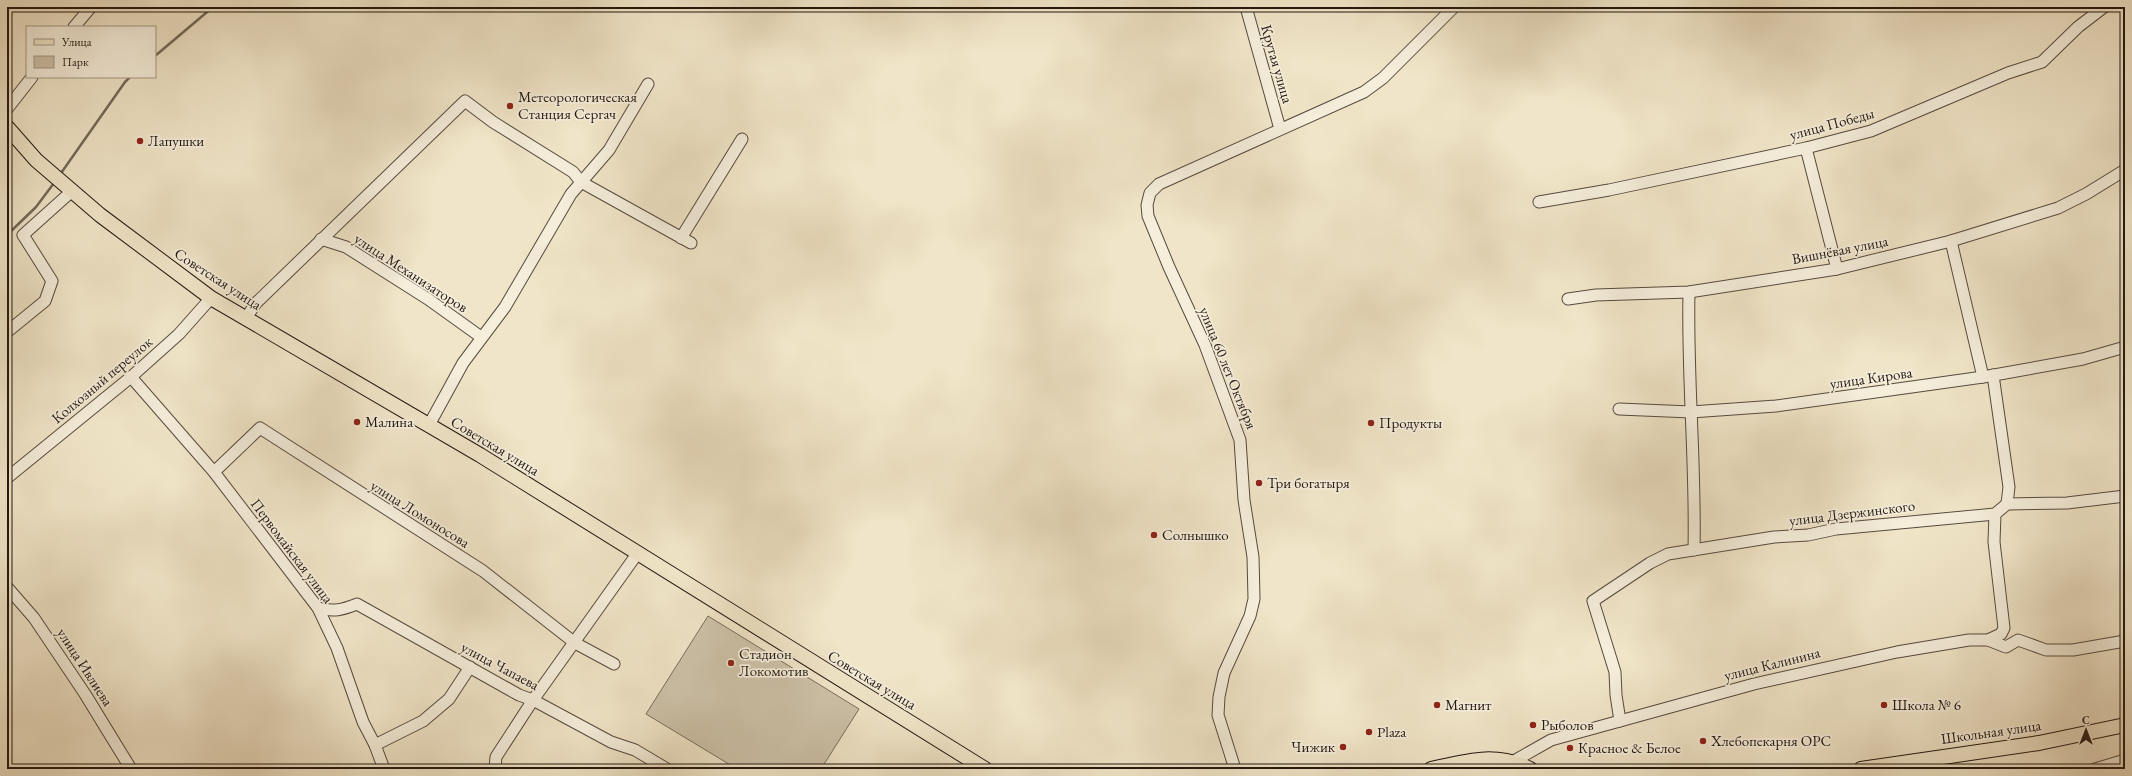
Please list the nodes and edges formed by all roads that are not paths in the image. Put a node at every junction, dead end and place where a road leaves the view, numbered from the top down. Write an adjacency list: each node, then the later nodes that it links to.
1 (91, 7): 5 (street)
2 (1246, 7): 10 (street, Крутая улица)
3 (1454, 7): 10 (street, улица 60 лет Октября)
4 (2104, 7): 12 (street, улица Победы)
5 (75, 26)
6 (31, 78): 8 (street)
7 (648, 84): 14 (street)
8 (7, 109)
9 (7, 127): 15 (main road, Советская улица)
10 (1280, 129): 59 (street, улица 60 лет Октября)
11 (742, 139): 14 (street)
12 (1806, 148): 16 (street, улица Победы); 19 (street)
13 (2125, 170): 18 (street, Вишнёвая улица)
14 (581, 182): 17 (street); 25 (street)
15 (72, 191): 21 (main road, Советская улица); 24 (street)
16 (1539, 202)
17 (321, 240): 23 (street); 25 (street, улица Механизаторов)
18 (1951, 241): 19 (street, Вишнёвая улица); 27 (street)
19 (1837, 268): 20 (street, Вишнёвая улица)
20 (1689, 292): 22 (street, Вишнёвая улица); 30 (street)
21 (211, 298): 23 (main road, Советская улица); 28 (street, Колхозный переулок)
22 (1568, 299)
23 (246, 318): 31 (main road, Советская улица)
24 (7, 332)
25 (481, 337): 31 (street)
26 (2125, 347): 27 (street, улица Кирова)
27 (1988, 376): 30 (street, улица Кирова); 35 (street)
28 (131, 377): 32 (street, Первомайская улица); 33 (street, Колхозный переулок)
29 (1618, 409): 30 (street, улица Кирова)
30 (1691, 412): 37 (street)
31 (429, 425): 38 (main road, Советская улица)
32 (214, 472): 40 (street, Первомайская улица); 45 (street, улица Ломоносова)
33 (7, 478)
34 (2125, 496): 35 (street)
35 (2007, 504): 36 (street)
36 (1995, 514): 37 (street, улица Дзержинского); 41 (street)
37 (1694, 550): 49 (street, улица Дзержинского)
38 (637, 554): 45 (street); 58 (main road, Советская улица)
39 (7, 587): 55 (street, улица Ивлиева)
40 (318, 608): 47 (street, улица Чапаева); 51 (street, Первомайская улица)
41 (2004, 628): 42 (street); 43 (street)
42 (1988, 640): 43 (street, улица Калинина); 49 (street, улица Калинина)
43 (2018, 640): 44 (street)
44 (2125, 641)
45 (575, 643): 46 (street, улица Ломоносова); 48 (street)
46 (614, 664)
47 (470, 667): 48 (street, улица Чапаева); 51 (street)
48 (533, 700): 54 (street); 57 (street, улица Чапаева)
49 (1620, 722): 53 (street, улица Калинина)
50 (2125, 726): 62 (main road, Школьная улица)
51 (375, 745): 56 (street, Первомайская улица)
52 (2125, 760): 63 (street)
53 (1514, 761): 60 (main road); 61 (main road)
54 (496, 768)
55 (131, 769)
56 (384, 769)
57 (667, 769)
58 (985, 769)
59 (1236, 769)
60 (1431, 769)
61 (1530, 769)
62 (1861, 769)
63 (2095, 769)

